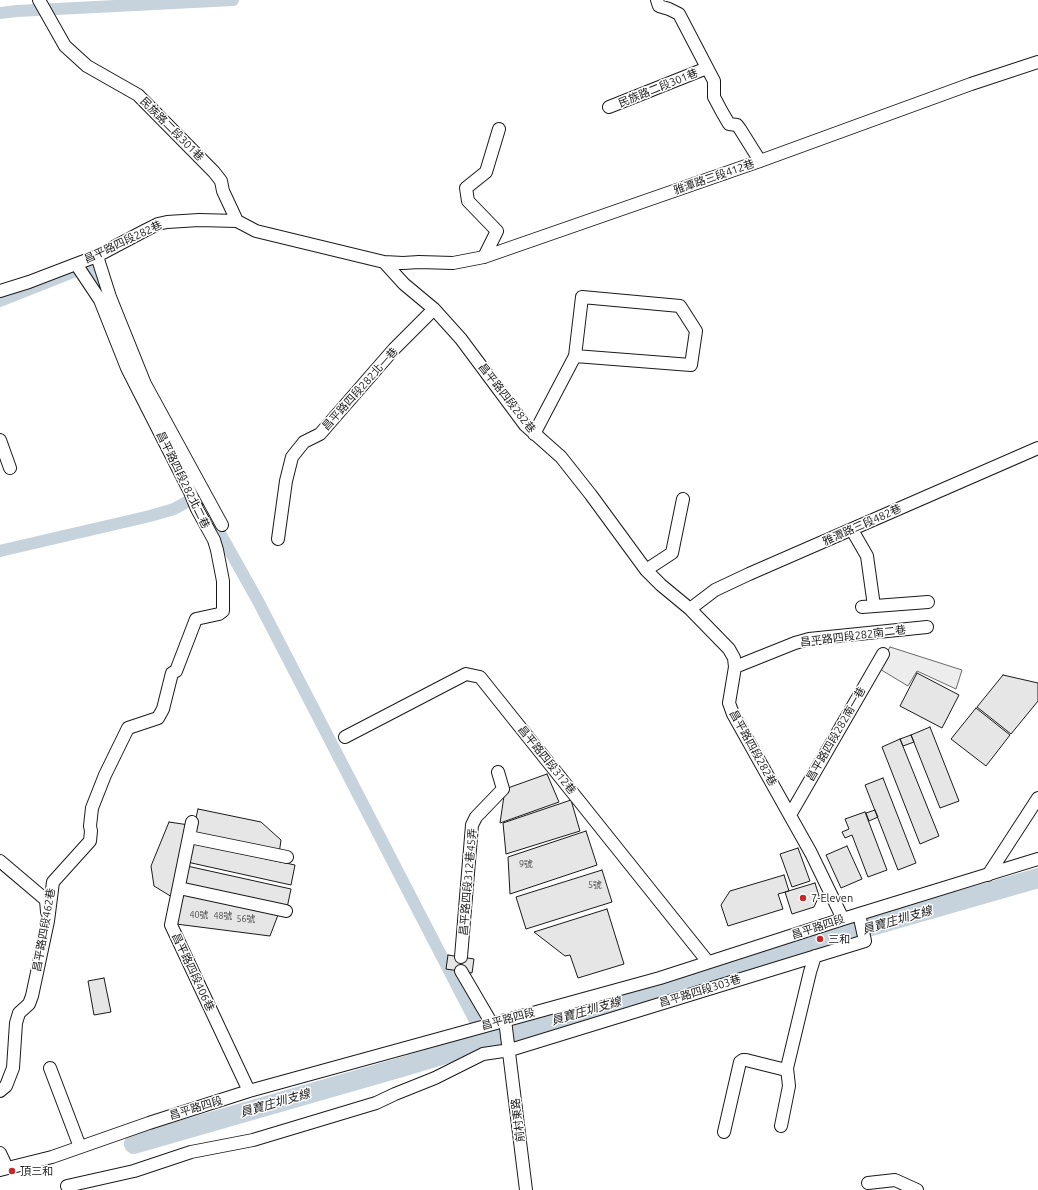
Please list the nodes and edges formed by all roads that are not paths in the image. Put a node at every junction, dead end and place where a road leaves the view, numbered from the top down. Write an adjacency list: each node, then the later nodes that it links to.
1 (39, 0): 8 (street, 民族路二段301巷)
2 (657, 0): 4 (street, 民族路二段301巷)
3 (1038, 62): 7 (street, 雅潭路三段412巷)
4 (708, 68): 5 (street, 民族路二段301巷); 7 (street, 民族路二段301巷)
5 (610, 107)
6 (499, 129): 10 (street)
7 (760, 161): 10 (street, 雅潭路三段412巷)
8 (237, 221): 9 (street, 昌平路四段282巷); 11 (street, 昌平路四段282巷)
9 (97, 256): 12 (street, 昌平路四段282巷); 16 (street)
10 (484, 257): 11 (street, 雅潭路三段412巷)
11 (384, 262): 14 (street, 昌平路四段282巷)
12 (79, 269): 13 (street, 昌平路四段282巷); 17 (street, 昌平路四段282北二巷)
13 (0, 291)
14 (434, 309): 18 (street, 昌平路四段282巷); 25 (street, 昌平路四段282北一巷)
15 (575, 356): 15 (street); 18 (street)
16 (145, 384): 17 (street); 23 (street)
17 (141, 396): 32 (street, 昌平路四段282北二巷)
18 (534, 434): 26 (street, 昌平路四段282巷)
19 (0, 440): 21 (street)
20 (1038, 448): 24 (street, 雅潭路三段482巷)
21 (10, 468)
22 (683, 499): 26 (street)
23 (222, 525)
24 (852, 530): 27 (street); 28 (street, 雅潭路三段482巷)
25 (278, 539)
26 (646, 570): 28 (street, 昌平路四段282巷)
27 (928, 602)
28 (690, 609): 31 (street, 昌平路四段282巷)
29 (927, 627): 31 (street, 昌平路四段282南二巷)
30 (883, 654): 36 (street, 昌平路四段282南一巷)
31 (735, 667): 36 (street, 昌平路四段282巷)
32 (172, 673): 47 (street, 昌平路四段462巷)
33 (345, 737): 50 (street, 昌平路四段312巷)
34 (498, 772): 49 (street, 昌平路四段312巷45弄)
35 (1038, 798): 42 (street)
36 (790, 815): 46 (street, 昌平路四段282巷)
37 (192, 822): 38 (street, 昌平路四段406巷)
38 (189, 837): 39 (street); 43 (street, 昌平路四段406巷)
39 (287, 857)
40 (1038, 859): 42 (street, 昌平路四段)
41 (0, 861): 47 (street)
42 (988, 875): 45 (street, 昌平路四段)
43 (179, 888): 44 (street); 58 (street, 昌平路四段406巷)
44 (286, 911)
45 (859, 914): 46 (street, 昌平路四段); 48 (street, 昌平路四段303巷)
46 (843, 919): 50 (street, 昌平路四段)
47 (48, 921): 57 (street, 昌平路四段462巷)
48 (815, 956): 54 (street, 昌平路四段303巷); 56 (street)
49 (461, 957)
50 (708, 962): 52 (street, 昌平路四段)
51 (461, 971): 53 (street)
52 (506, 1023): 53 (street, 昌平路四段); 54 (street, 前村東路)
53 (492, 1024): 58 (street, 昌平路四段)
54 (510, 1050): 65 (street, 昌平路四段303巷); 66 (street, 前村東路)
55 (50, 1068): 61 (street)
56 (787, 1068): 59 (street); 60 (street)
57 (0, 1091)
58 (249, 1091): 61 (street, 昌平路四段)
59 (781, 1126)
60 (724, 1132)
61 (80, 1147): 63 (street, 昌平路四段)
62 (0, 1153): 63 (street)
63 (3, 1169)
64 (868, 1183): 67 (street)
65 (67, 1186)
66 (526, 1190)
67 (917, 1190)

